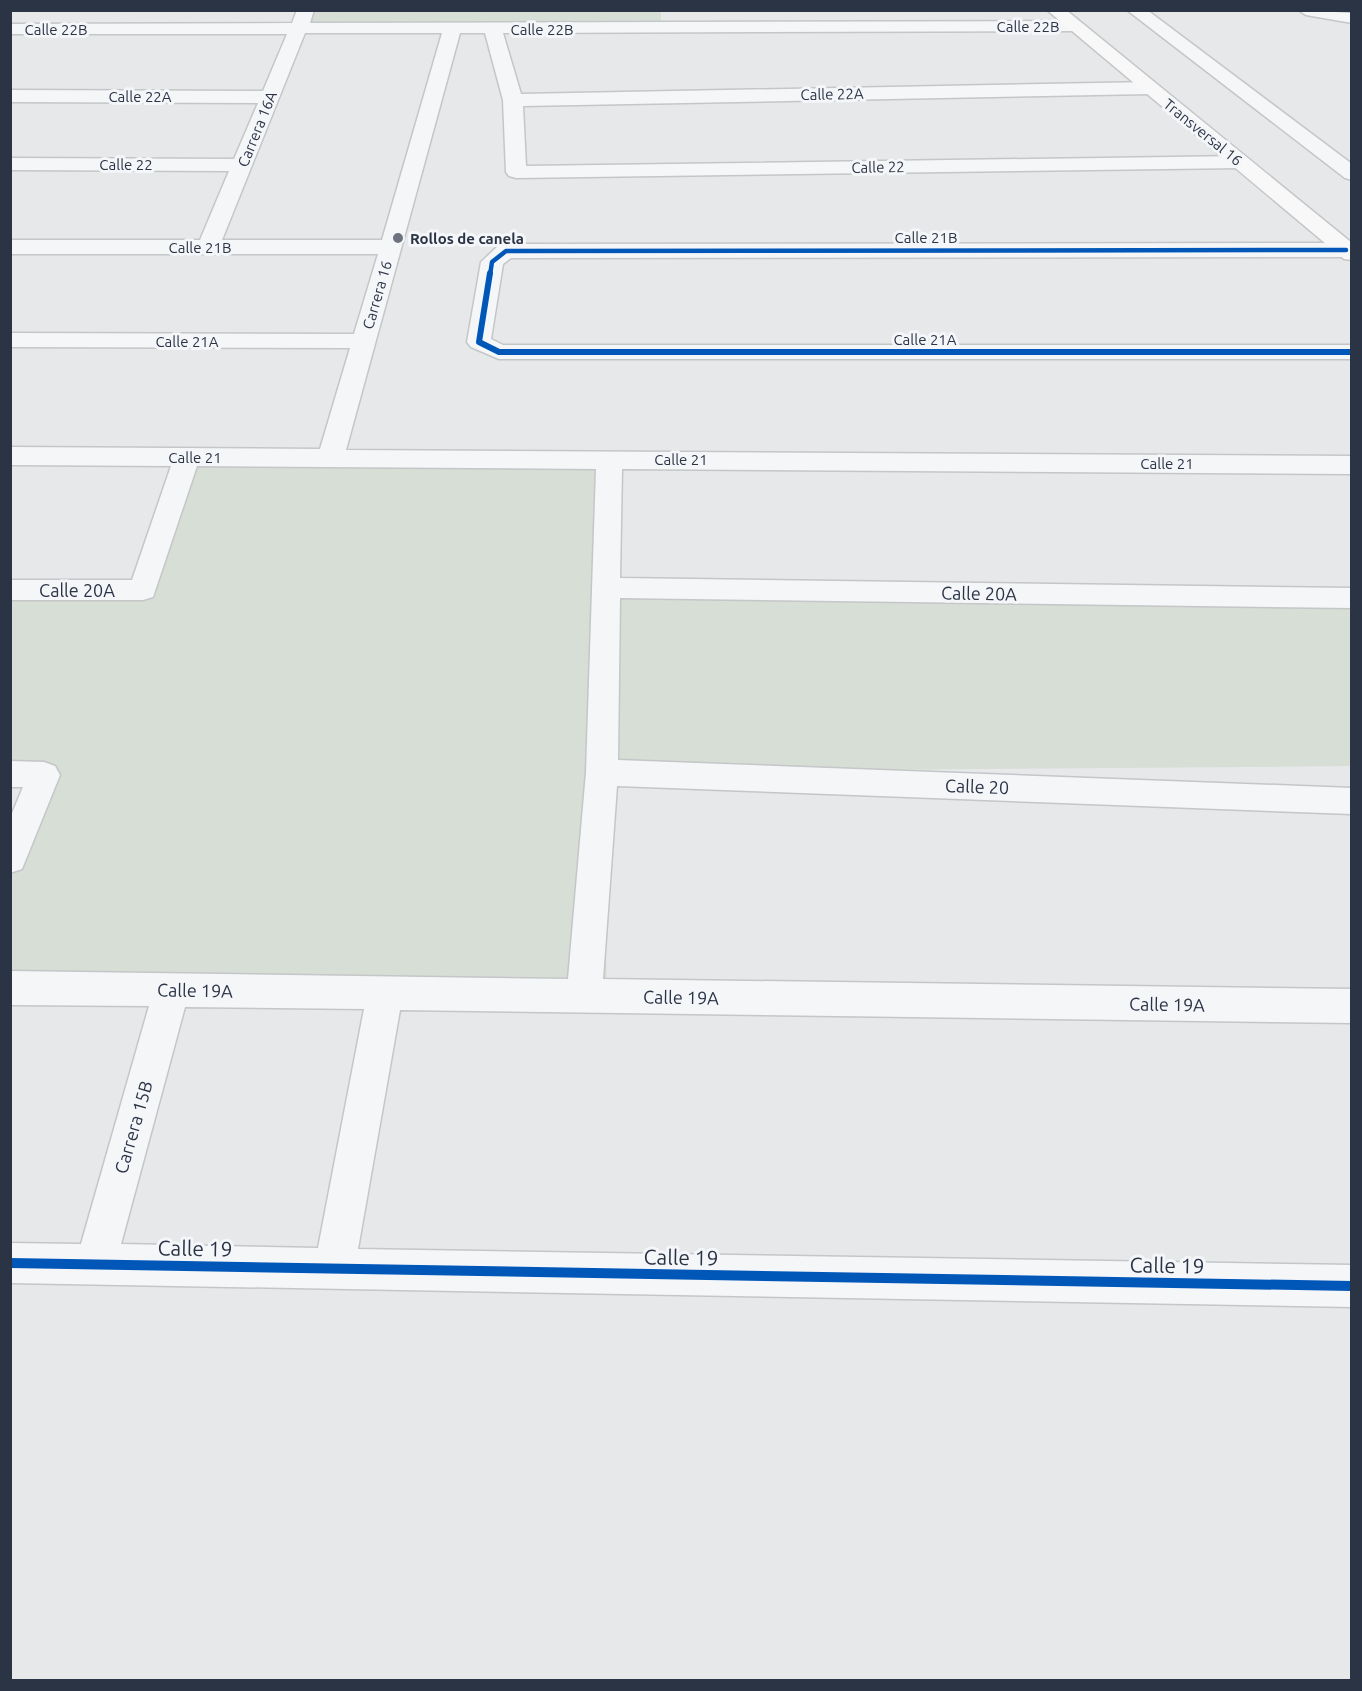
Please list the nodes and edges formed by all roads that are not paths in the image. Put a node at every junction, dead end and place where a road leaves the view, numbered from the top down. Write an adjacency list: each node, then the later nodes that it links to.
1 (1055, 10): 7 (street, Transversal 16)
2 (1135, 10): 18 (street)
3 (1306, 10): 4 (street)
4 (1352, 18)
5 (302, 19): 8 (street, Calle 22B); 10 (street, Calle 22B); 13 (street, Carrera 16A)
6 (661, 19): 7 (street, Calle 22B); 9 (street, Calle 22B)
7 (1074, 26): 11 (street, Transversal 16)
8 (10, 29)
9 (494, 29): 10 (street, Calle 22B); 14 (street)
10 (452, 30): 21 (street, Carrera 16)
11 (1150, 88): 14 (street, Calle 22A); 15 (street, Transversal 16)
12 (10, 96): 13 (street, Calle 22A)
13 (270, 97): 17 (street, Carrera 16A)
14 (513, 100): 15 (street, Calle 22)
15 (1240, 162): 22 (street, Transversal 16)
16 (10, 164): 17 (street, Calle 22)
17 (242, 165): 20 (street, Carrera 16A)
18 (1352, 174)
19 (10, 247): 20 (street, Calle 21B)
20 (208, 247): 21 (street, Calle 21B)
21 (390, 247): 24 (street, Carrera 16)
22 (1349, 252): 25 (street, Calle 21B)
23 (10, 340): 24 (street, Calle 21A)
24 (364, 341): 29 (street, Carrera 16)
25 (499, 352): 26 (street, Calle 21A)
26 (1352, 352)
27 (10, 456): 28 (street, Calle 21)
28 (187, 457): 29 (street, Calle 21); 33 (street, Calle 20A)
29 (331, 457): 30 (street, Calle 21)
30 (609, 459): 31 (street, Calle 21); 32 (street)
31 (1352, 465)
32 (607, 588): 34 (street, Calle 20A); 35 (street)
33 (10, 590)
34 (1352, 597)
35 (602, 772): 37 (street, Calle 20); 42 (street)
36 (10, 774): 38 (street)
37 (1352, 801)
38 (10, 859)
39 (10, 988): 40 (street, Calle 19A)
40 (172, 990): 41 (street, Calle 19A); 45 (street, Carrera 15B)
41 (385, 993): 42 (street, Calle 19A); 46 (street)
42 (584, 996): 43 (street, Calle 19A)
43 (1352, 1006)
44 (10, 1263): 45 (street, Calle 19)
45 (95, 1264): 46 (street, Calle 19)
46 (334, 1269): 47 (street, Calle 19)
47 (1352, 1286)

